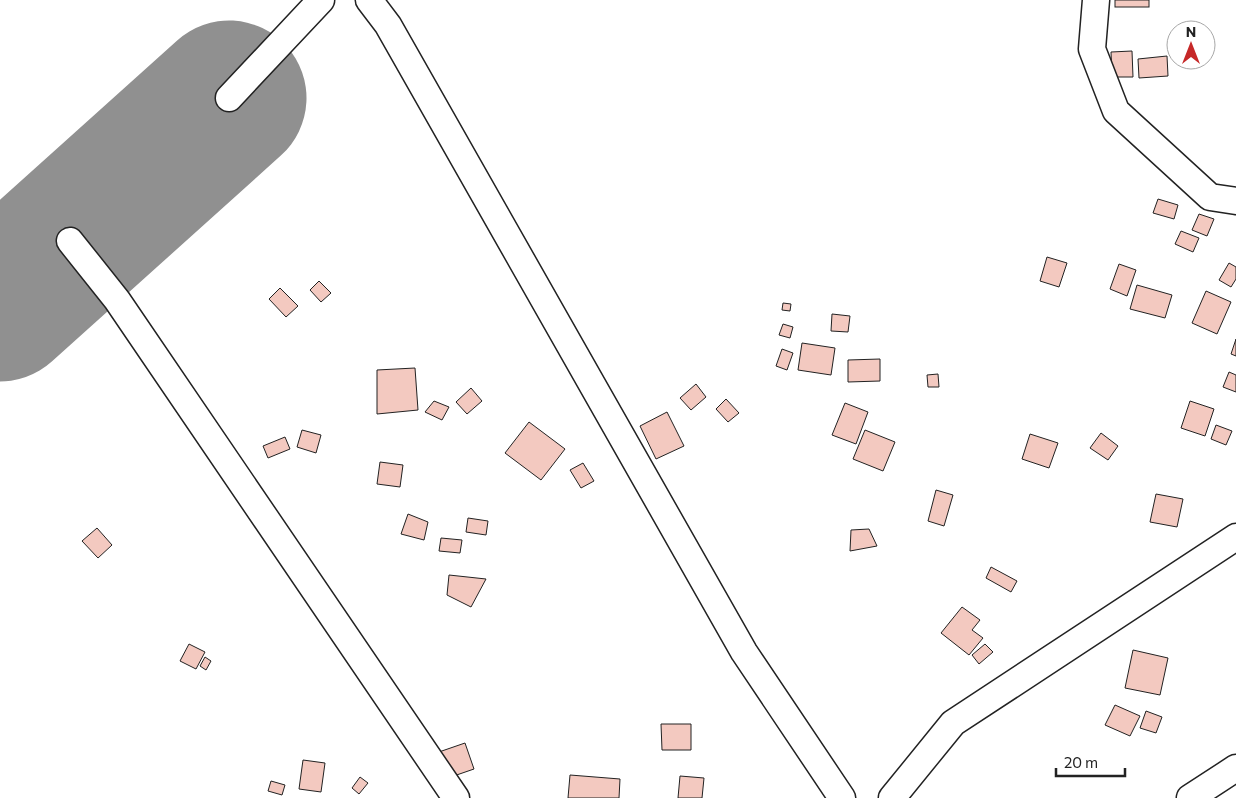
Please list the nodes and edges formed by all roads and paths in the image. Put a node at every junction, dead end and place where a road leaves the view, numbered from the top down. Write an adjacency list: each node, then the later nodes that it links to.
1 (321, 0): 4 (street)
2 (369, 0): 10 (street)
3 (1096, 0): 5 (street)
4 (230, 98)
5 (1236, 201)
6 (70, 241): 9 (street)
7 (1236, 538): 11 (street)
8 (1236, 768): 12 (street)
9 (456, 798)
10 (842, 798)
11 (892, 798)
12 (1190, 798)

